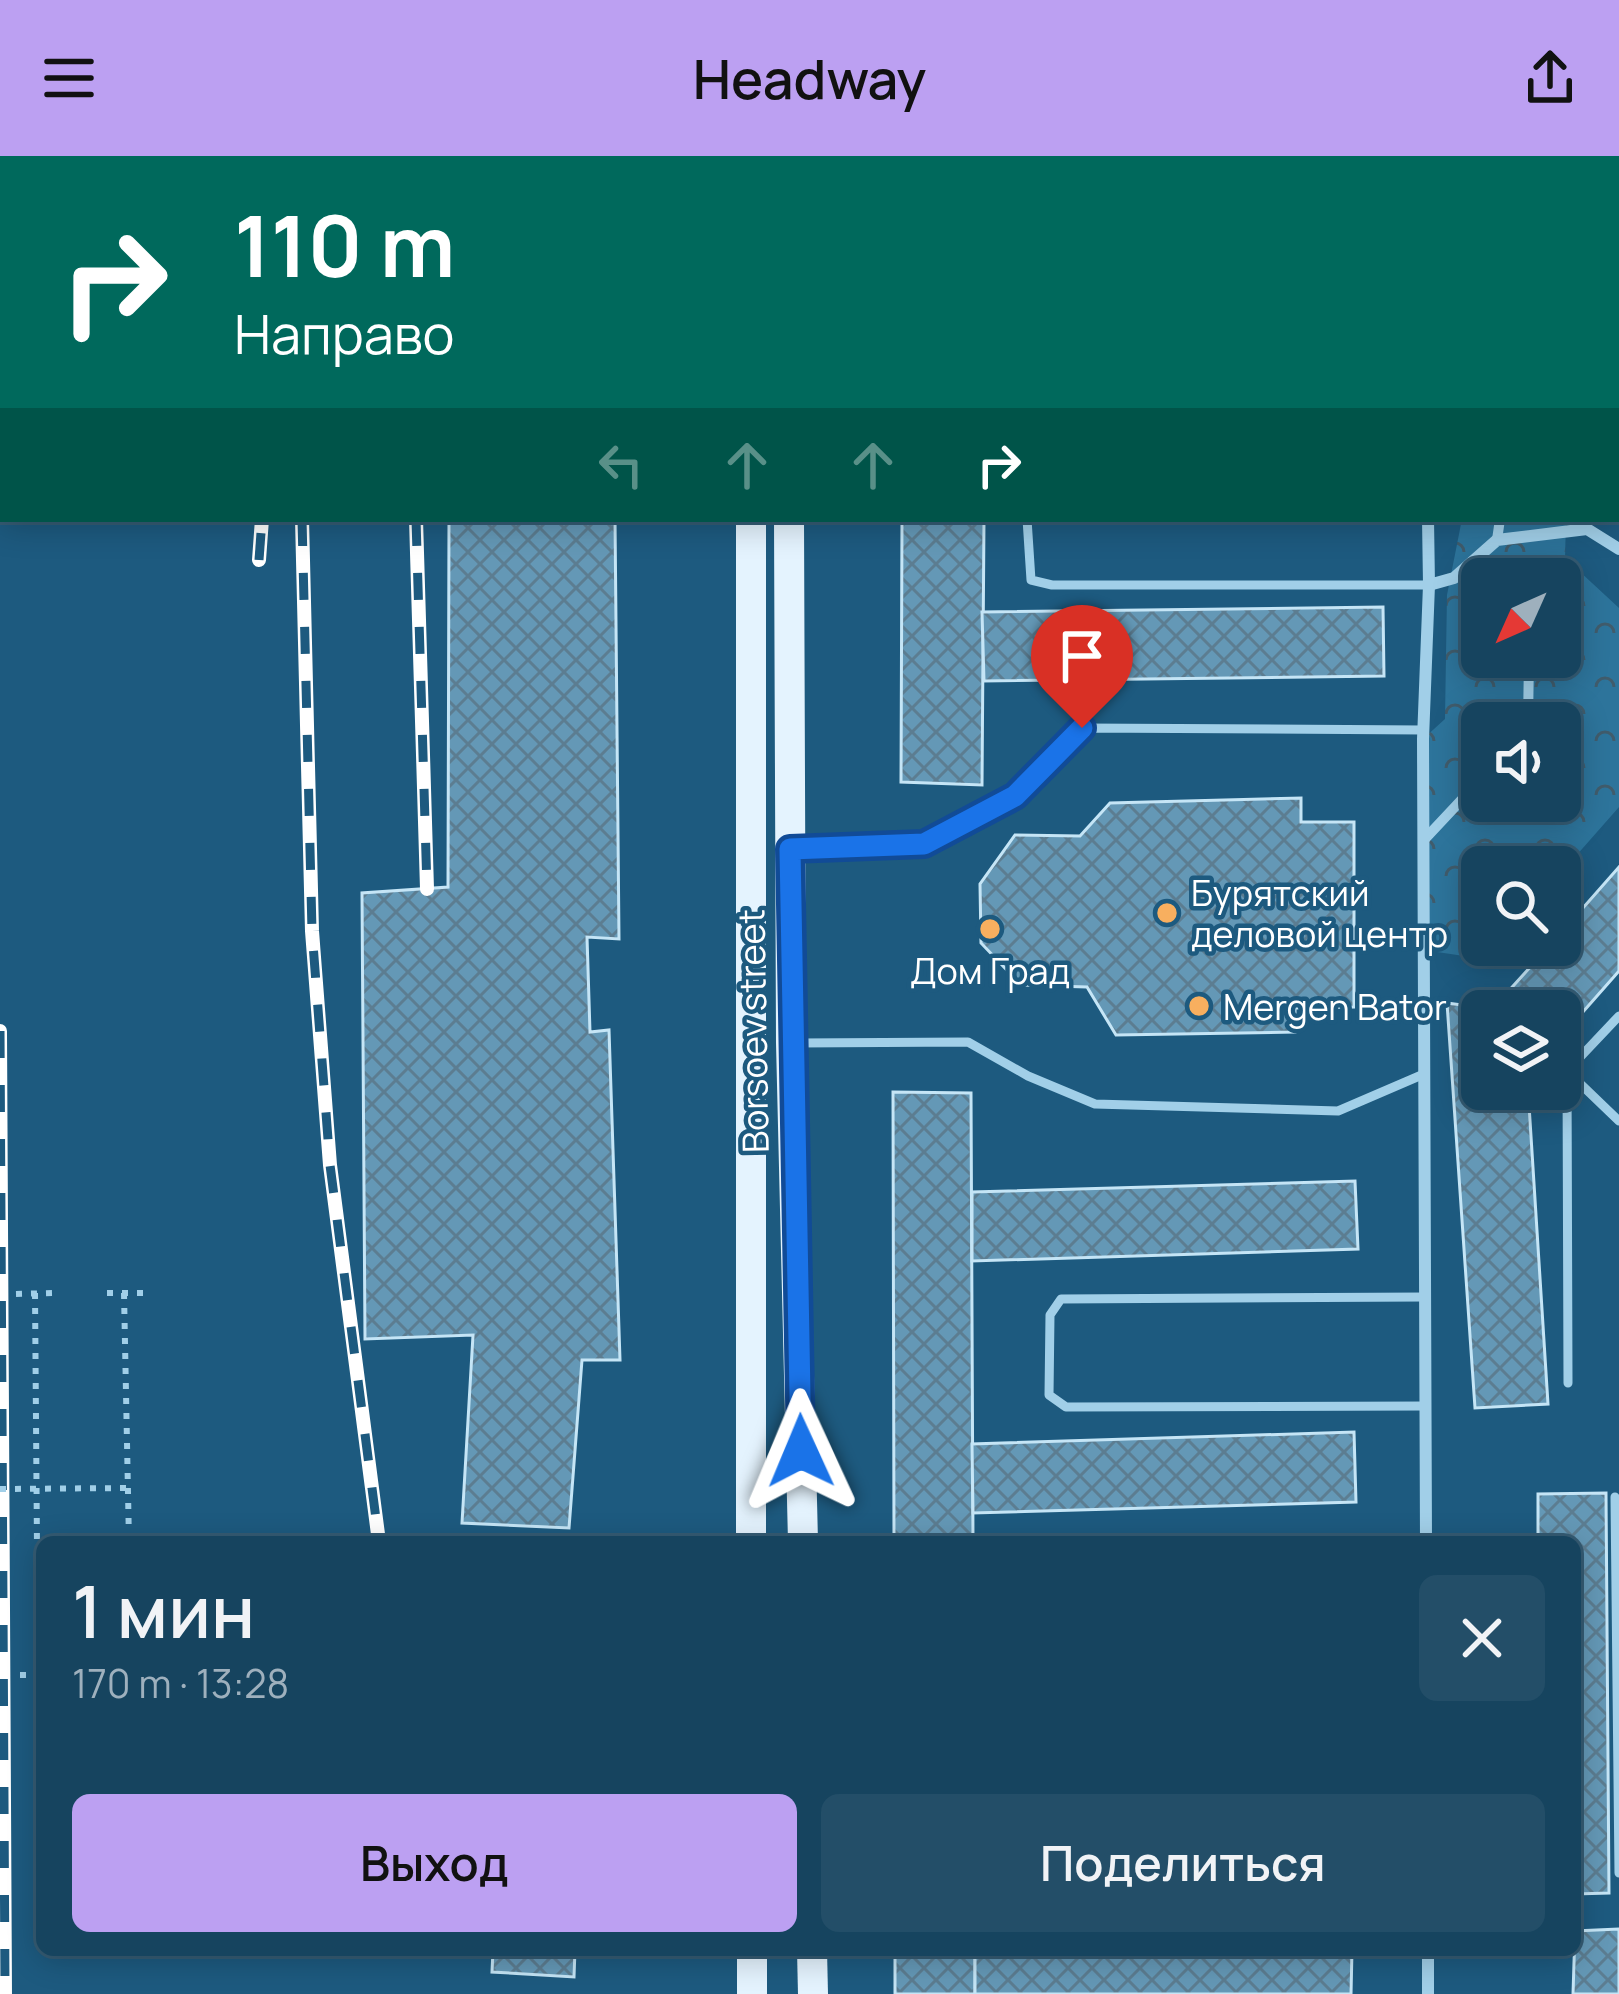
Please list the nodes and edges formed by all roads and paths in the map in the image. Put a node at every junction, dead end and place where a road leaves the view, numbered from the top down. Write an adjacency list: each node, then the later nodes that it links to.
1 (751, 522): 36 (main road, Borsoev street)
2 (789, 522): 13 (main road, Borsoev street)
3 (1027, 522): 9 (lane)
4 (1428, 522): 9 (street)
5 (1499, 522): 7 (street)
6 (1588, 524): 7 (street); 8 (street)
7 (1497, 540): 9 (street)
8 (1619, 549)
9 (1429, 585): 10 (street)
10 (1423, 730): 12 (street); 13 (lane)
11 (1461, 800): 12 (street)
12 (1423, 841): 17 (street)
13 (790, 849): 15 (main road, Borsoev street)
14 (1619, 1016): 16 (lane)
15 (791, 1043): 17 (lane); 37 (main road, Borsoev street)
16 (1581, 1056)
17 (1424, 1074): 27 (street)
18 (1581, 1084): 20 (lane)
19 (1567, 1110): 28 (lane)
20 (1619, 1121)
21 (107, 1293): 22 (path)
22 (124, 1293): 23 (path); 32 (path)
23 (145, 1293)
24 (16, 1294): 25 (path)
25 (35, 1294): 26 (path); 31 (path)
26 (55, 1294)
27 (1425, 1297): 29 (street); 29 (lane)
28 (1568, 1383)
29 (1426, 1406): 38 (street)
30 (0, 1489): 31 (path, bridge)
31 (37, 1489): 32 (path, bridge); 34 (path)
32 (129, 1489): 35 (path)
33 (1615, 1497): 41 (lane)
34 (37, 1536)
35 (129, 1536)
36 (751, 1536)
37 (803, 1536)
38 (1426, 1536)
39 (20, 1675): 40 (path)
40 (36, 1676)
41 (1619, 1873)
42 (752, 1956): 45 (main road)
43 (812, 1956): 46 (main road)
44 (1428, 1956): 47 (street)
45 (752, 1994)
46 (813, 1994)
47 (1428, 1994)

